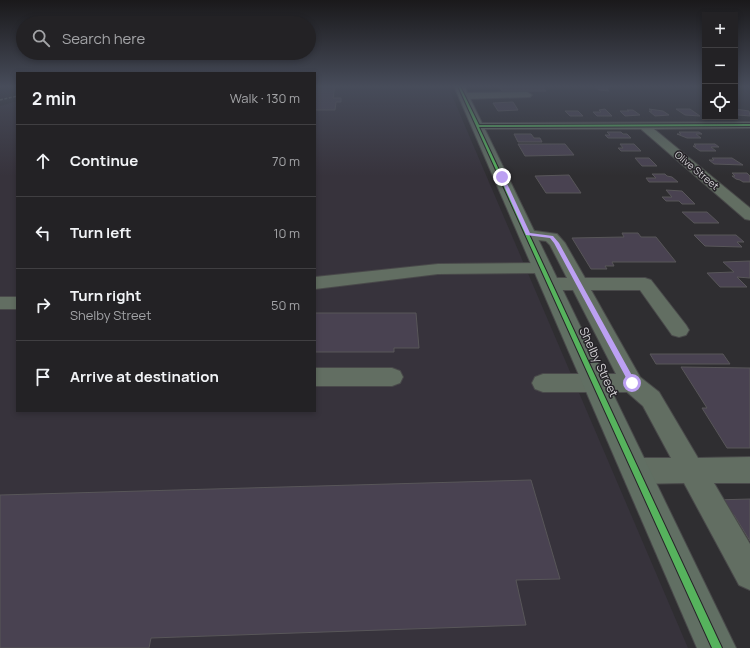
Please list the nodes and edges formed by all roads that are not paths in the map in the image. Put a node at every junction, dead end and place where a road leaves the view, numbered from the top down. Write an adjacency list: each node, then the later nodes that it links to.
1 (474, 116): 4 (main road, Shelby Street)
2 (643, 125): 3 (street); 4 (street); 5 (street, Olive Street)
3 (750, 125)
4 (478, 126): 6 (main road, Shelby Street)
5 (750, 216)
6 (528, 235): 7 (main road, Shelby Street); 9 (street)
7 (547, 276): 8 (street); 9 (street); 16 (main road, Shelby Street)
8 (316, 283)
9 (579, 284): 12 (street); 17 (street)
10 (0, 303): 11 (street)
11 (16, 303)
12 (679, 330)
13 (316, 377): 14 (street)
14 (392, 377)
15 (543, 383): 16 (street)
16 (596, 383): 17 (street); 20 (main road, Shelby Street)
17 (632, 383): 18 (street)
18 (691, 470): 19 (street); 20 (street); 21 (street)
19 (750, 470)
20 (636, 471): 22 (main road, Shelby Street)
21 (750, 574)
22 (717, 648)

